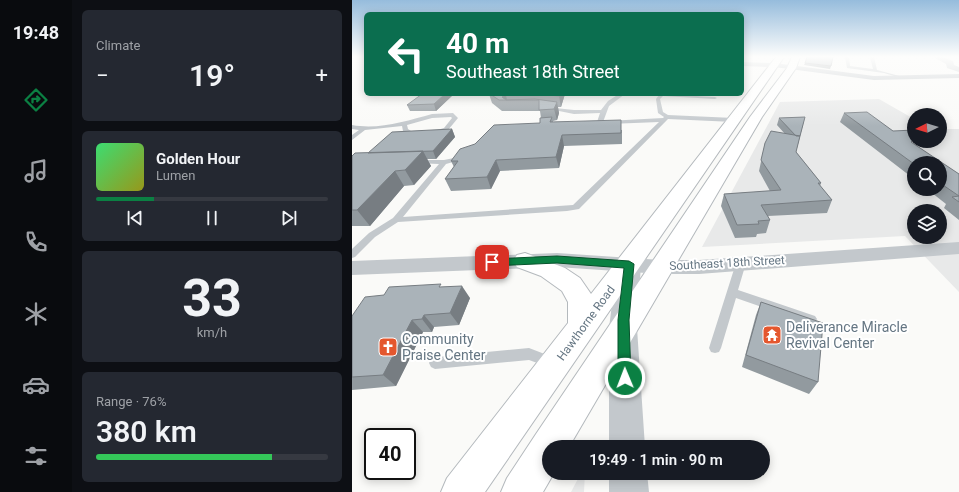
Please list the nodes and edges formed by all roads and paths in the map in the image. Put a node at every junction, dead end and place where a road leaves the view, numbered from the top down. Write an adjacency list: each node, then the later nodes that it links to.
1 (769, 80): 10 (highway, Hawthorne Road)
2 (776, 80): 26 (highway)
3 (620, 96): 8 (lane)
4 (659, 96): 9 (lane)
5 (688, 96): 6 (lane)
6 (715, 98)
7 (541, 108): 8 (lane)
8 (602, 112): 11 (lane)
9 (666, 118): 10 (lane); 11 (lane); 20 (lane)
10 (734, 120): 25 (highway, Hawthorne Road)
11 (600, 122): 12 (lane)
12 (593, 123)
13 (404, 124): 13 (lane); 15 (lane)
14 (352, 127): 15 (lane)
15 (363, 129): 16 (lane)
16 (352, 138)
17 (472, 155): 18 (lane)
18 (444, 162): 19 (lane); 20 (lane)
19 (404, 163)
20 (396, 220): 22 (lane)
21 (959, 248): 24 (street, Southeast 18th Street)
22 (352, 255)
23 (525, 261): 25 (street, Southeast 18th Street); 27 (street, Southeast 18th Street); 31 (highway)
24 (741, 263): 26 (street, Southeast 18th Street); 28 (lane)
25 (629, 264): 26 (street, Southeast 18th Street); 30 (street); 31 (highway, Hawthorne Road)
26 (661, 267): 30 (highway)
27 (352, 268)
28 (732, 293): 29 (lane); 32 (lane)
29 (811, 318)
30 (624, 328): 35 (highway); 36 (street)
31 (581, 329): 34 (highway, Hawthorne Road)
32 (715, 348)
33 (435, 363): 34 (lane)
34 (556, 363): 39 (highway, Hawthorne Road)
35 (553, 440)
36 (627, 440)
37 (542, 458): 40 (highway)
38 (628, 480): 41 (street)
39 (462, 492)
40 (521, 492)
41 (629, 492)

